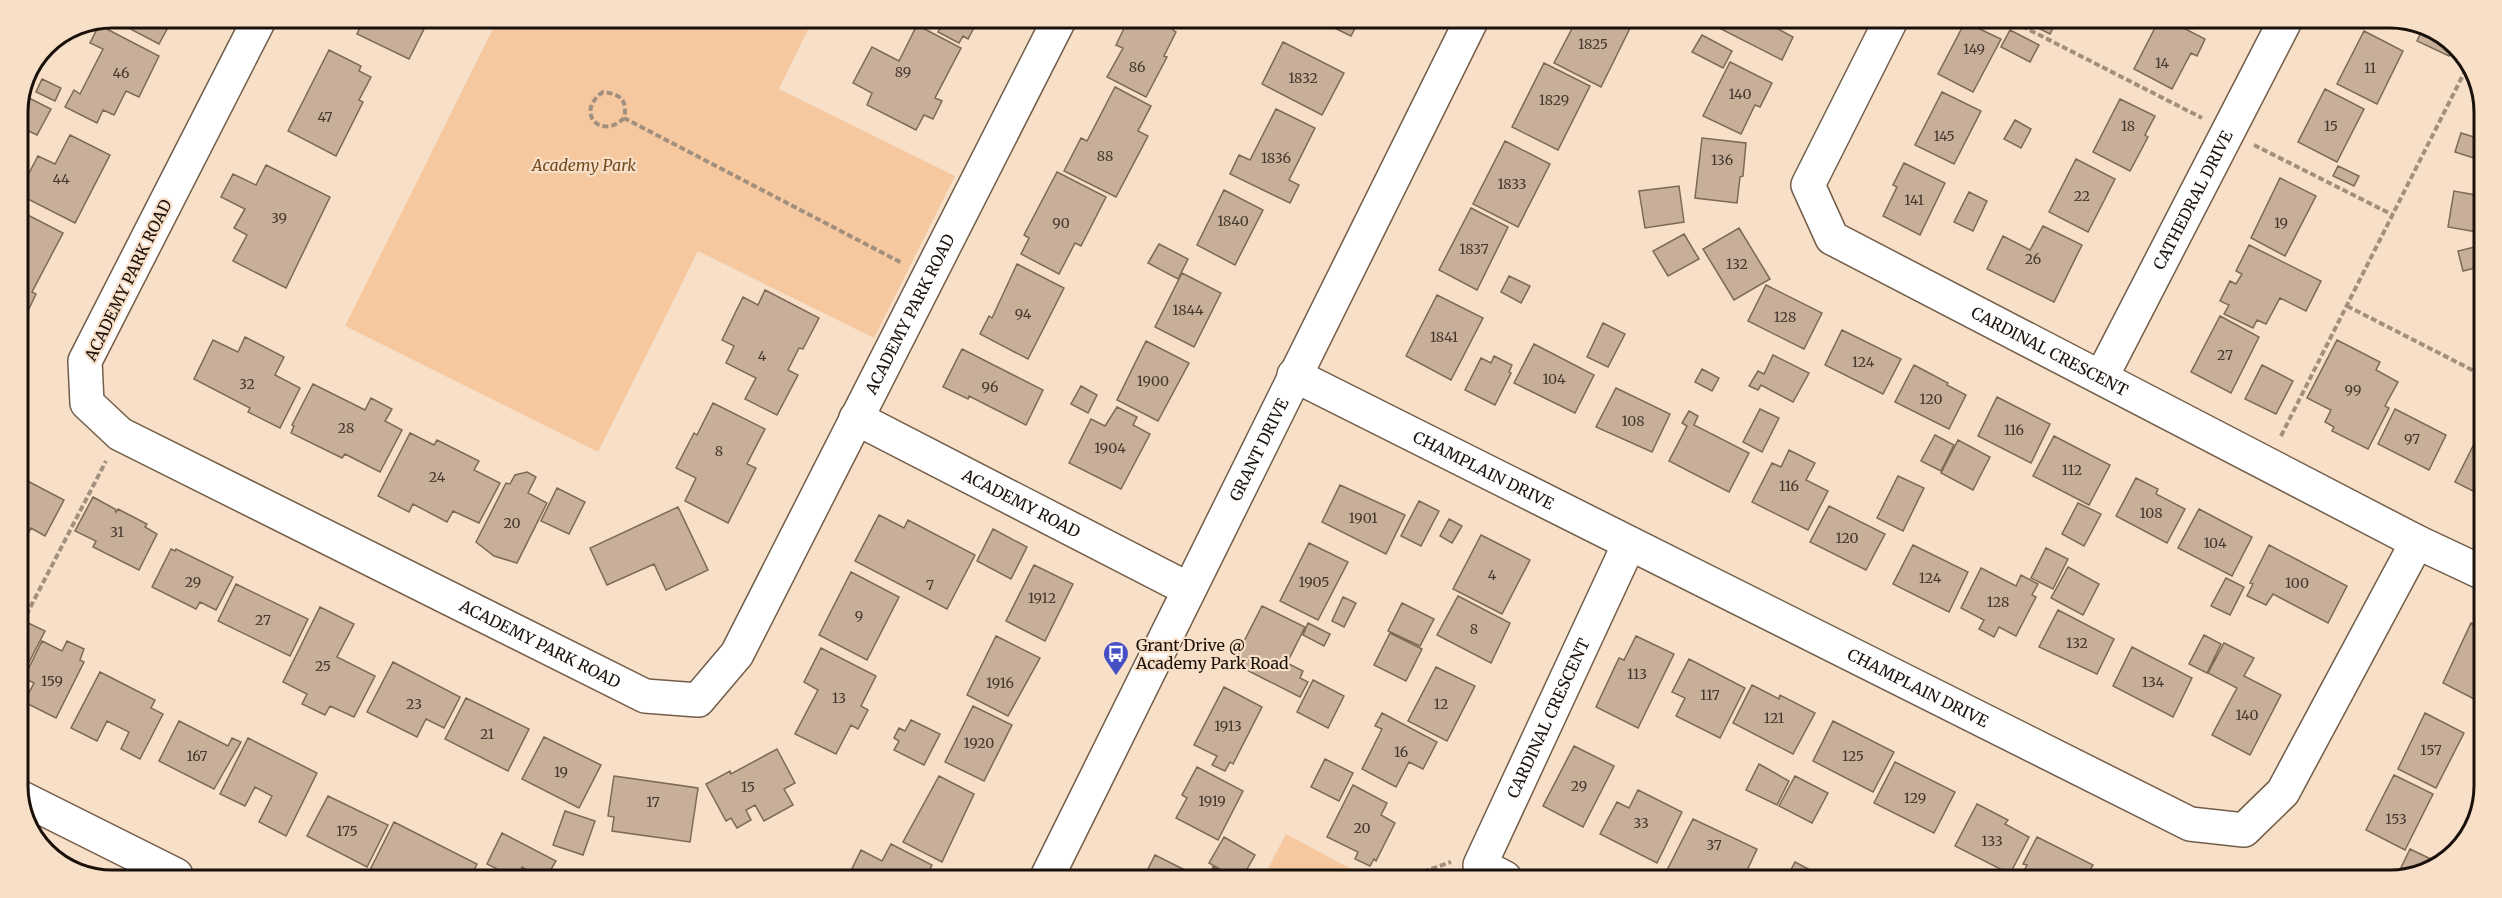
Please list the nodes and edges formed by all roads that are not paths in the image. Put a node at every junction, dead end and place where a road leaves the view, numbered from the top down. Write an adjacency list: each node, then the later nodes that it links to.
1 (255, 28): 8 (street, ACADEMY PARK ROAD)
2 (1055, 28): 8 (street, ACADEMY PARK ROAD)
3 (1468, 28): 6 (street, GRANT DRIVE)
4 (1887, 28): 7 (street, CARDINAL CRESCENT)
5 (2281, 28): 7 (street, CATHEDRAL DRIVE)
6 (1294, 375): 10 (street, CHAMPLAIN DRIVE); 12 (street, GRANT DRIVE)
7 (2102, 376): 9 (street, CARDINAL CRESCENT)
8 (856, 418): 12 (street, ACADEMY ROAD)
9 (2416, 542): 10 (street, CHAMPLAIN DRIVE); 11 (street, CARDINAL CRESCENT)
10 (1629, 544): 16 (street, CARDINAL CRESCENT)
11 (2474, 569)
12 (1188, 590): 15 (street, GRANT DRIVE)
13 (30, 801): 14 (street)
14 (166, 870)
15 (1050, 870)
16 (1490, 870)

